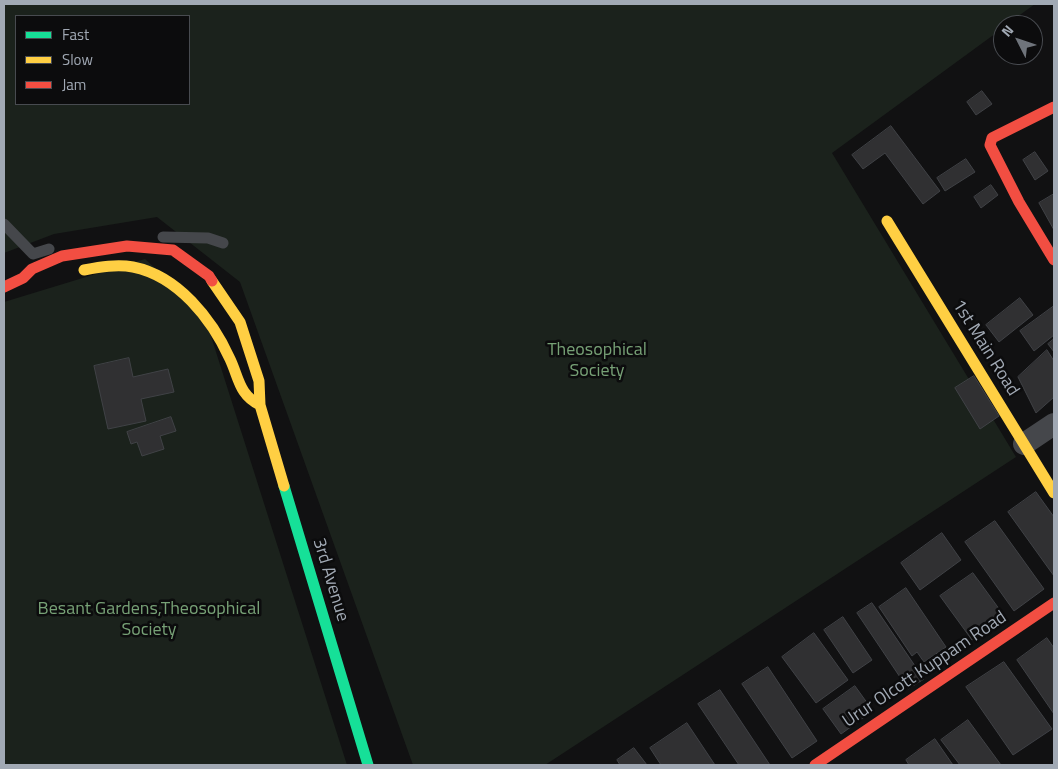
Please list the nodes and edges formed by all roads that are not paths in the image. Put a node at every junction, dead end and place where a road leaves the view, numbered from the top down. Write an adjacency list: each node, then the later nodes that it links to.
1 (1054, 107): 5 (main road)
2 (887, 221): 12 (main road, 1st Main Road)
3 (4, 224): 4 (lane)
4 (223, 243)
5 (1054, 260)
6 (70, 274): 10 (main road)
7 (23, 278): 8 (main road); 9 (main road); 10 (main road)
8 (35, 282)
9 (4, 287)
10 (260, 405): 15 (main road, 3rd Avenue)
11 (1054, 424): 12 (street)
12 (1024, 444): 13 (main road, 1st Main Road)
13 (1054, 493)
14 (1054, 604): 16 (main road, Urur Olcott Kuppam Road)
15 (368, 765)
16 (816, 765)

